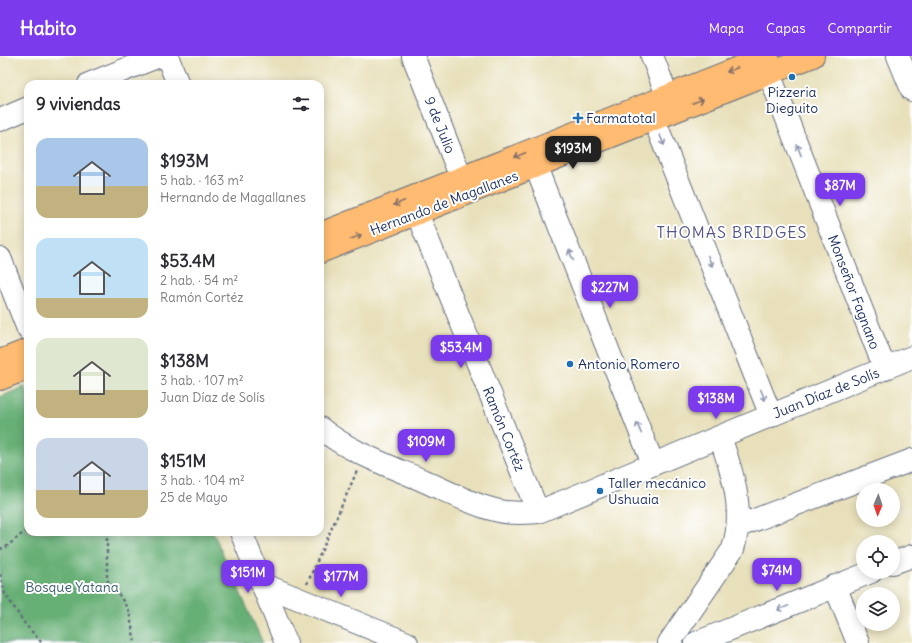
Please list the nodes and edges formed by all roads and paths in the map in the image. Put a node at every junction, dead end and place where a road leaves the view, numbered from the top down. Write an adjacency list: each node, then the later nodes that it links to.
1 (159, 56): 8 (street)
2 (167, 56): 9 (street)
3 (413, 56): 15 (street, 9 de Julio)
4 (652, 56): 11 (street)
5 (813, 56): 7 (main road, Hernando de Magallanes)
6 (898, 56): 10 (street)
7 (772, 62): 11 (main road, Hernando de Magallanes); 24 (street, Monseñor Fagnano, one-way to 7)
8 (99, 80)
9 (176, 80)
10 (912, 90)
11 (660, 108): 14 (main road, Hernando de Magallanes); 15 (main road, Hernando de Magallanes, one-way to 15); 27 (street, one-way to 27)
12 (24, 110): 13 (street)
13 (0, 120)
14 (536, 167): 15 (main road, Hernando de Magallanes); 32 (street, one-way to 14)
15 (464, 186): 16 (main road, Hernando de Magallanes); 17 (main road, Hernando de Magallanes, one-way to 17)
16 (417, 213): 18 (main road, Hernando de Magallanes, one-way to 16); 33 (street, Ramón Cortéz)
17 (324, 233)
18 (324, 250)
19 (0, 258): 20 (street)
20 (24, 318)
21 (24, 352): 23 (main road)
22 (912, 357): 24 (street, Juan Díaz de Solís)
23 (0, 361)
24 (885, 369): 27 (street, Juan Díaz de Solís)
25 (24, 370): 26 (main road)
26 (0, 379)
27 (771, 416): 29 (street, Juan Díaz de Solís)
28 (324, 431): 30 (street, Juan Díaz de Solís)
29 (720, 437): 32 (street, Juan Díaz de Solís); 34 (street)
30 (365, 454): 33 (street, Juan Díaz de Solís); 45 (path)
31 (912, 460): 34 (street)
32 (653, 464): 33 (street, Juan Díaz de Solís)
33 (538, 512)
34 (739, 526): 50 (street)
35 (24, 532): 38 (path)
36 (107, 536): 47 (path)
37 (243, 536): 43 (street)
38 (0, 549)
39 (912, 556): 40 (street)
40 (900, 560)
41 (0, 574): 46 (path)
42 (856, 578): 44 (street)
43 (262, 584): 45 (street); 48 (street)
44 (835, 586): 51 (street, one-way to 51); 52 (street)
45 (300, 600): 49 (street)
46 (42, 643)
47 (135, 643)
48 (286, 643)
49 (407, 643)
50 (669, 643)
51 (696, 643)
52 (858, 643)

